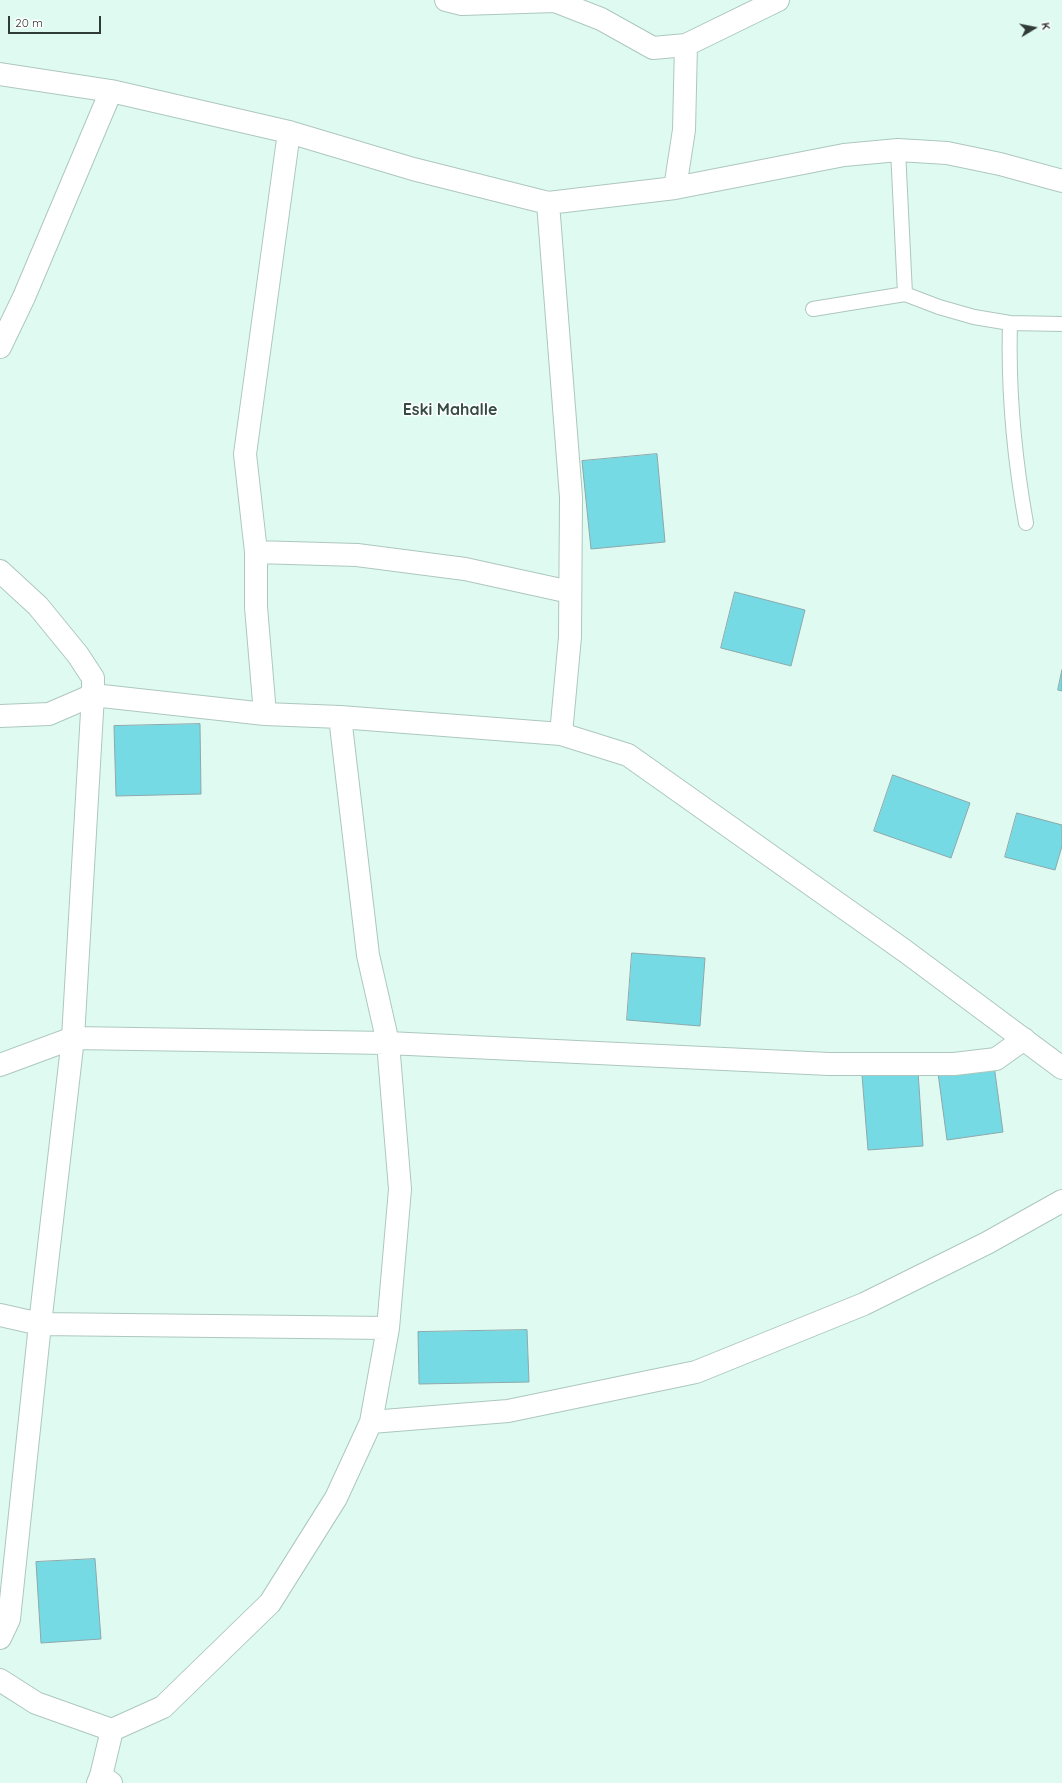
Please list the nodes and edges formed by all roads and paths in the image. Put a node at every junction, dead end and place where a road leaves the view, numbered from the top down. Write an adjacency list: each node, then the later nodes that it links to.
1 (446, 0): 3 (street)
2 (778, 0): 3 (street)
3 (686, 45): 9 (street)
4 (0, 74): 5 (street)
5 (111, 91): 6 (street); 15 (street)
6 (289, 132): 10 (street); 17 (street)
7 (898, 150): 8 (street); 9 (street); 11 (lane)
8 (1062, 181)
9 (674, 188): 10 (street)
10 (548, 204): 19 (street)
11 (905, 294): 12 (lane); 13 (lane)
12 (813, 309)
13 (1010, 323): 14 (lane); 16 (lane)
14 (1062, 324)
15 (0, 347)
16 (1026, 523)
17 (256, 552): 19 (street); 21 (street)
18 (0, 571): 20 (street)
19 (570, 592): 24 (street)
20 (93, 696): 21 (street); 22 (street); 25 (street)
21 (265, 714): 23 (street)
22 (0, 716)
23 (340, 716): 24 (street); 27 (street)
24 (561, 734): 26 (street)
25 (73, 1038): 27 (street); 28 (street); 32 (street)
26 (1024, 1039): 27 (street); 29 (street)
27 (388, 1043): 33 (street)
28 (0, 1065)
29 (1062, 1068)
30 (1062, 1201): 34 (street)
31 (0, 1315): 32 (street)
32 (40, 1324): 33 (street); 35 (street)
33 (388, 1328): 34 (street)
34 (371, 1422): 37 (street)
35 (0, 1638)
36 (0, 1680): 37 (street)
37 (112, 1730): 38 (street)
38 (104, 1781)

